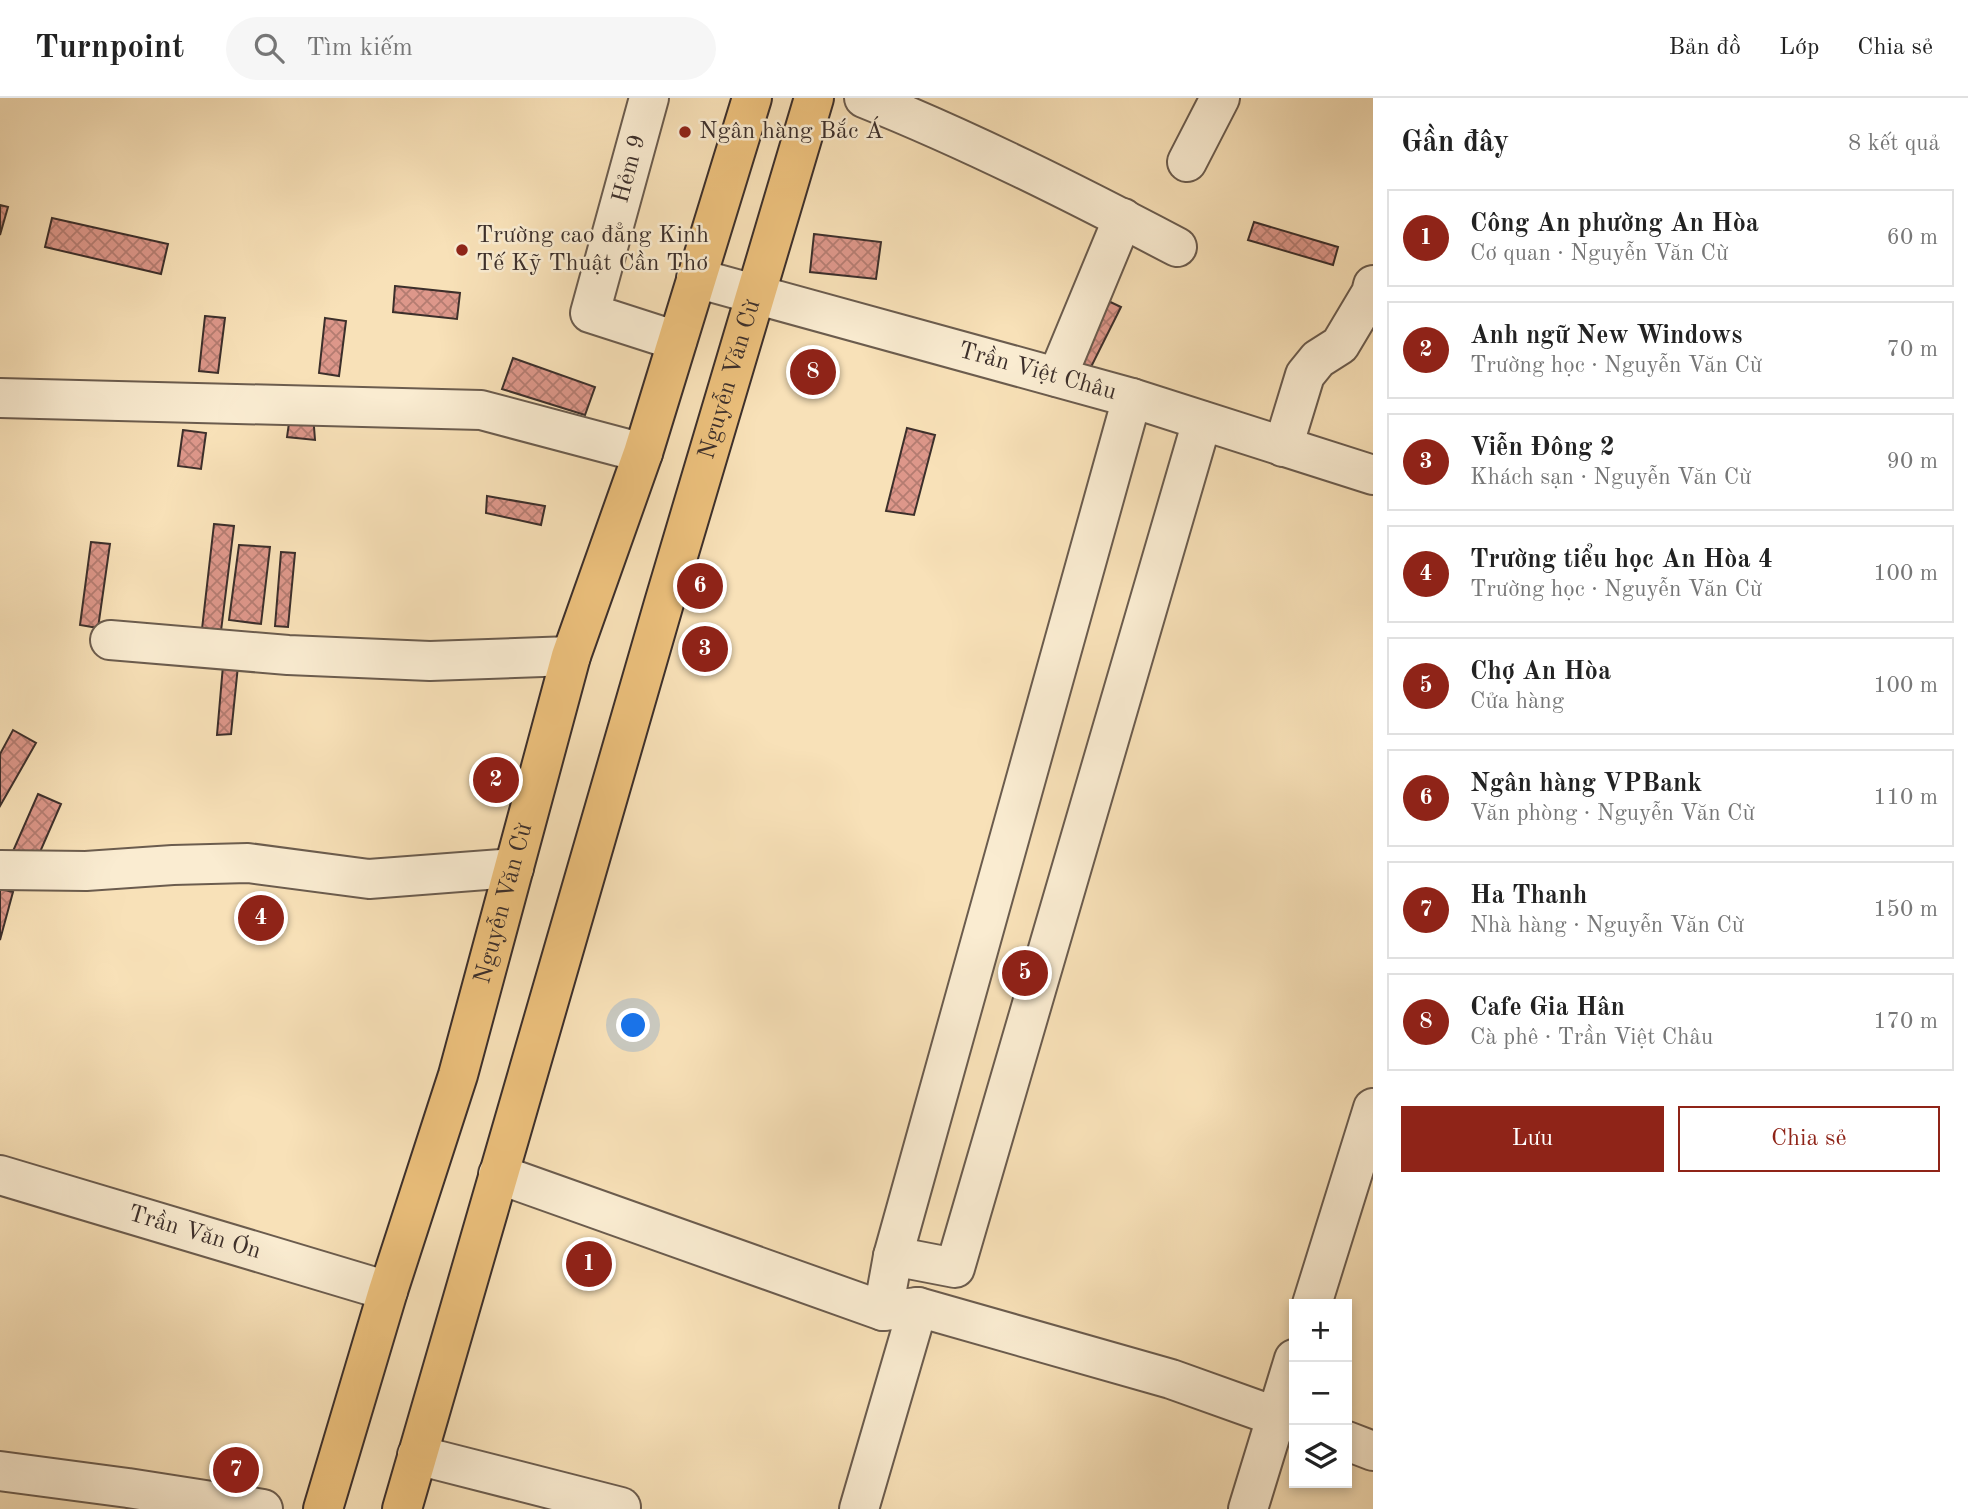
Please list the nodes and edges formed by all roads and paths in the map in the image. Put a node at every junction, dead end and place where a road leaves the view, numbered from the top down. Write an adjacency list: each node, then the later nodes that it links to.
1 (649, 98): 13 (street, Hẻm 9)
2 (752, 98): 10 (main road, Nguyễn Văn Cừ)
3 (814, 98): 12 (main road, Nguyễn Văn Cừ)
4 (864, 98): 6 (street)
5 (1220, 98): 7 (street)
6 (937, 112): 8 (street)
7 (1187, 162)
8 (1123, 218): 9 (street); 14 (street)
9 (1177, 247)
10 (696, 278): 12 (street, Trần Việt Châu); 13 (main road, Nguyễn Văn Cừ)
11 (1372, 289): 18 (street)
12 (755, 293): 14 (street, Trần Việt Châu); 26 (main road, Nguyễn Văn Cừ)
13 (677, 341): 19 (main road, Nguyễn Văn Cừ)
14 (1057, 377): 16 (street, Trần Việt Châu)
15 (0, 398): 19 (street)
16 (1132, 398): 17 (street, Trần Việt Châu); 28 (street)
17 (1202, 422): 18 (street, Trần Việt Châu); 28 (street)
18 (1283, 447): 20 (street, Trần Việt Châu)
19 (643, 453): 22 (main road, Nguyễn Văn Cừ)
20 (1373, 475)
21 (110, 639): 22 (street)
22 (571, 656): 23 (main road, Nguyễn Văn Cừ)
23 (514, 868): 24 (street); 29 (main road, Nguyễn Văn Cừ)
24 (0, 870)
25 (1373, 1108): 30 (street)
26 (498, 1174): 31 (street); 36 (main road, Nguyễn Văn Cừ)
27 (0, 1175): 29 (street, Trần Văn Ơn)
28 (893, 1256): 31 (street)
29 (388, 1291): 40 (main road, Nguyễn Văn Cừ)
30 (1313, 1299)
31 (901, 1309): 33 (street); 42 (street)
32 (1294, 1362): 33 (street)
33 (1285, 1420): 43 (street)
34 (1352, 1443): 35 (street)
35 (1373, 1451)
36 (417, 1455): 38 (street); 41 (main road, Nguyễn Văn Cừ)
37 (0, 1471): 39 (street)
38 (621, 1507)
39 (263, 1509)
40 (323, 1509)
41 (402, 1509)
42 (859, 1509)
43 (1248, 1509)

